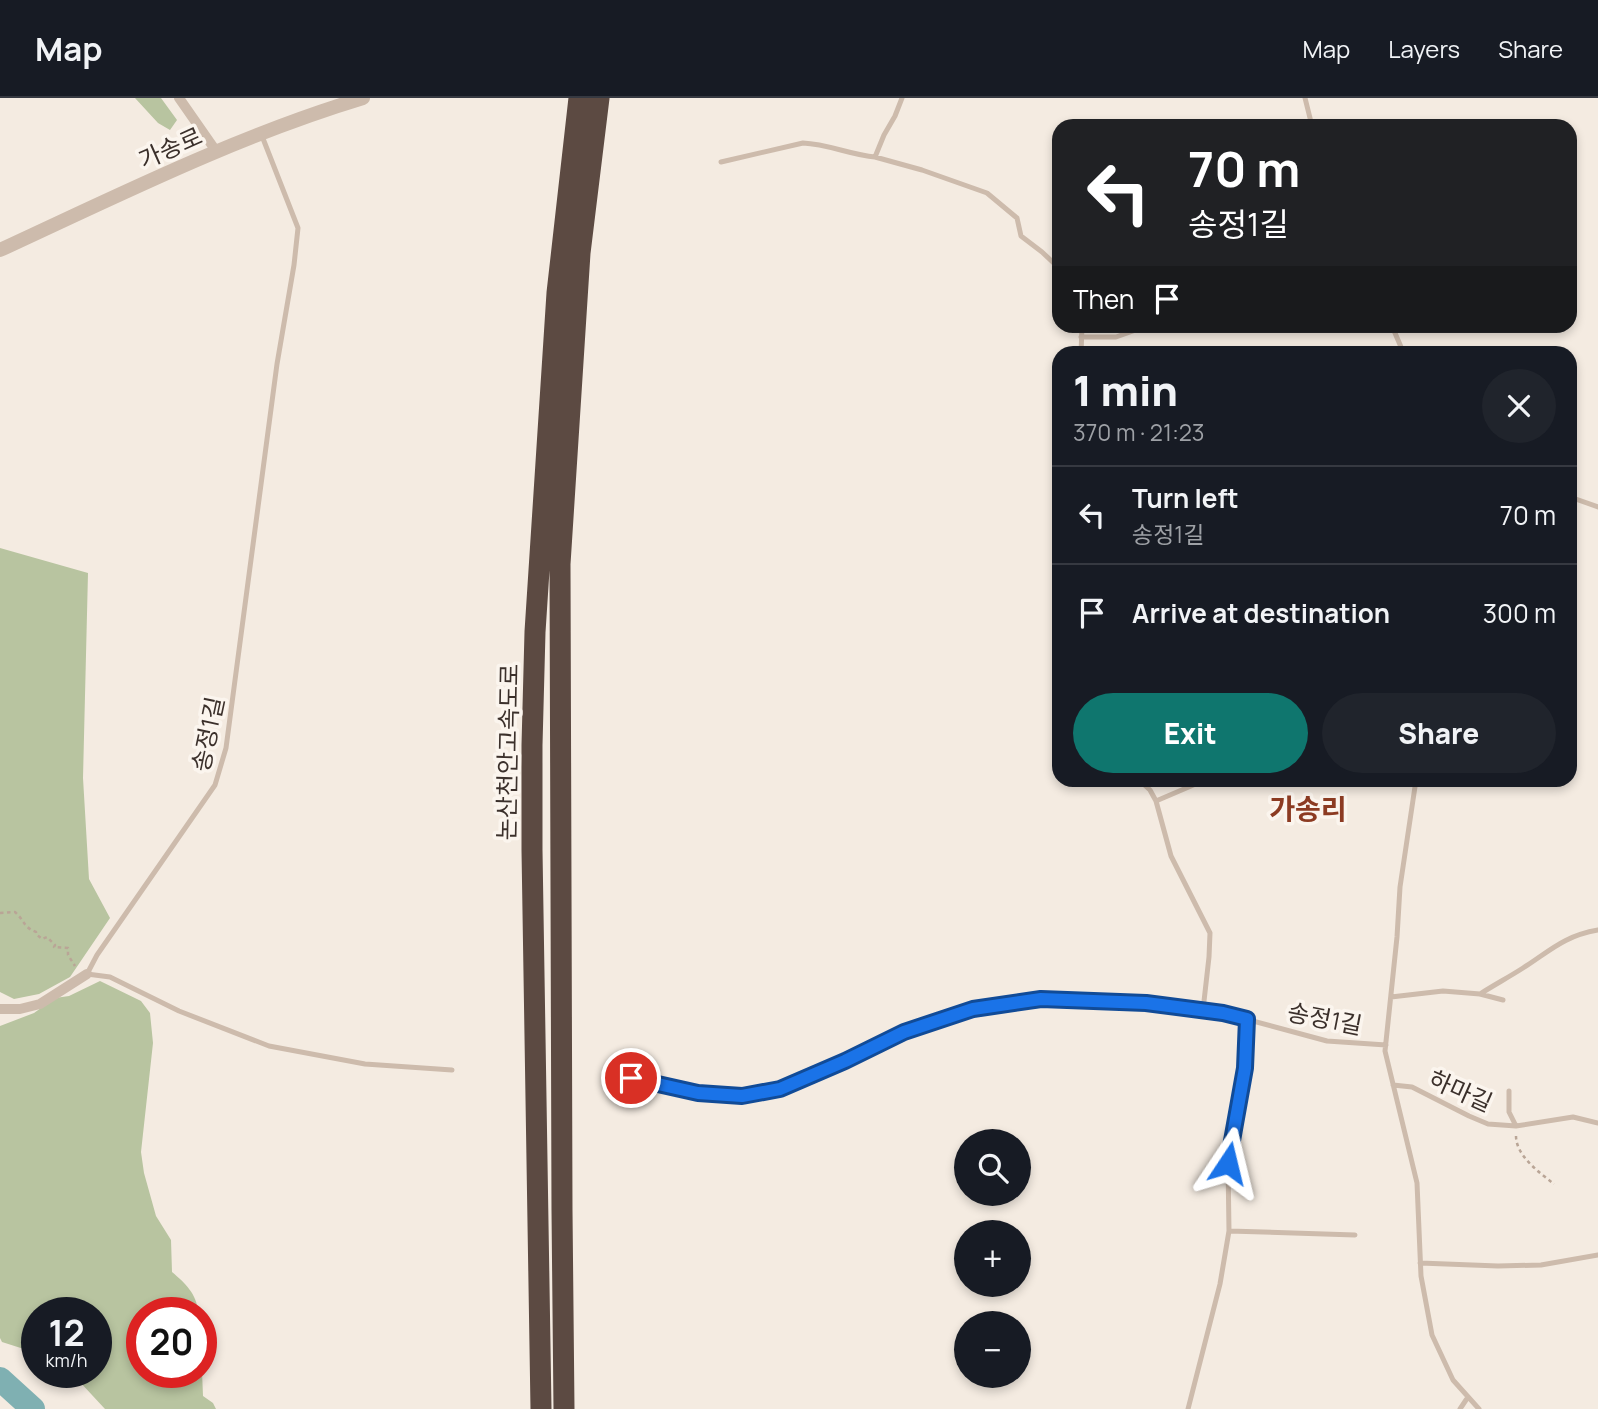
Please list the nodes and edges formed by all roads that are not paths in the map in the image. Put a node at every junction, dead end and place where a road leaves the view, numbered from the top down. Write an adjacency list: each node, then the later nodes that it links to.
1 (179, 98): 10 (street)
2 (363, 98): 9 (street, 가송로)
3 (571, 98): 13 (highway)
4 (579, 98): 13 (highway, 논산천안고속도로)
5 (599, 98): 47 (highway)
6 (902, 98): 11 (lane)
7 (1305, 98): 8 (lane)
8 (1310, 119)
9 (261, 133): 10 (street, 가송로); 27 (lane, 송정1길)
10 (216, 151): 14 (street, 가송로)
11 (875, 157): 12 (lane); 15 (lane)
12 (721, 162)
13 (571, 163): 46 (highway, 논산천안고속도로)
14 (0, 250)
15 (1052, 261)
16 (1081, 333): 18 (lane)
17 (1127, 333): 18 (lane)
18 (1081, 337): 19 (lane)
19 (1081, 346)
20 (1577, 500): 21 (lane)
21 (1598, 507)
22 (1147, 787): 25 (lane)
23 (1189, 787): 25 (lane)
24 (1415, 787): 29 (lane)
25 (1156, 801): 32 (lane)
26 (1598, 930): 28 (lane)
27 (86, 975): 31 (street); 35 (lane)
28 (1480, 994): 29 (lane); 30 (lane)
29 (1391, 997): 34 (lane)
30 (1503, 1000)
31 (0, 1009)
32 (1203, 1010): 33 (lane, 송정1길); 36 (lane, 송정1길)
33 (1247, 1019): 34 (lane, 송정1길); 41 (lane)
34 (1386, 1045): 37 (lane)
35 (452, 1070)
36 (608, 1074)
37 (1393, 1085): 40 (lane, 하마길); 44 (lane)
38 (1509, 1091): 40 (lane)
39 (1598, 1123): 40 (lane, 하마길)
40 (1516, 1126)
41 (1229, 1231): 42 (lane); 48 (lane)
42 (1355, 1235)
43 (1598, 1255): 44 (lane)
44 (1420, 1263): 45 (lane)
45 (1468, 1397): 49 (lane); 50 (lane)
46 (541, 1409)
47 (564, 1409)
48 (1188, 1409)
49 (1460, 1409)
50 (1479, 1409)

